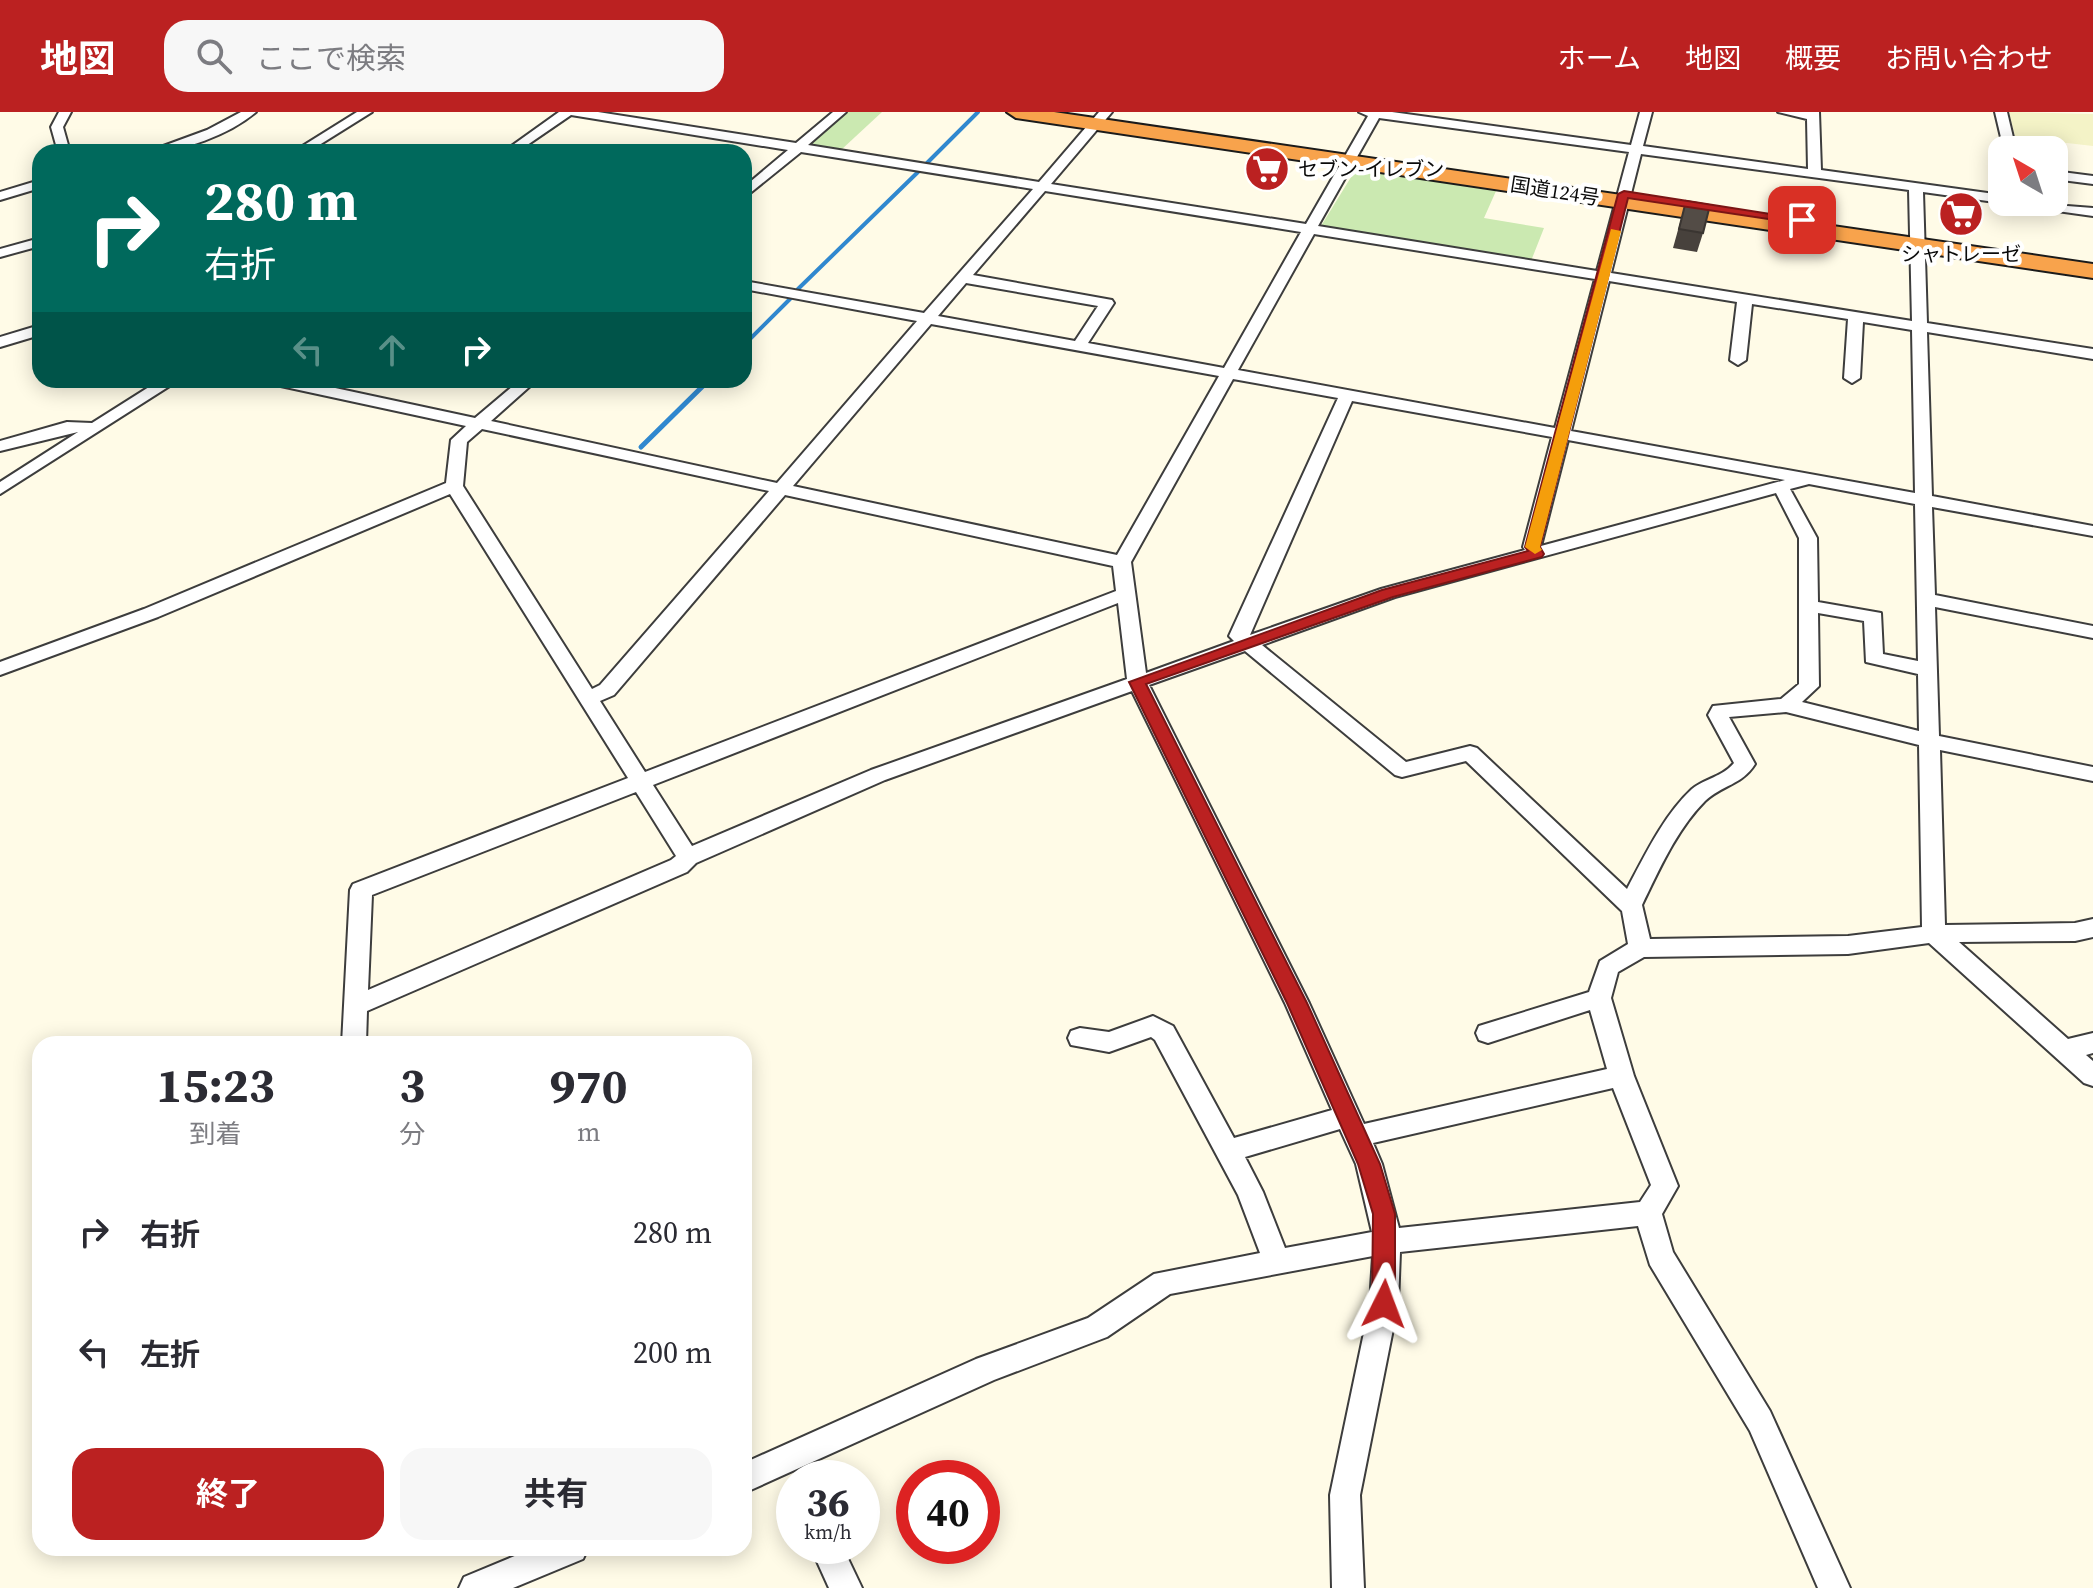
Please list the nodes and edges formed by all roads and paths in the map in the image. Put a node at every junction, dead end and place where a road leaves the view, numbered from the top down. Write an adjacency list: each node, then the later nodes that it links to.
1 (65, 112): 16 (street)
2 (250, 112): 17 (street)
3 (366, 112): 18 (street)
4 (567, 112): 19 (street)
5 (575, 112): 20 (street)
6 (840, 112): 20 (street)
7 (1016, 112): 14 (highway, 国道124号)
8 (1064, 112): 14 (highway, 国道124号)
9 (1372, 112): 21 (street); 22 (street)
10 (1646, 112): 21 (street)
11 (1784, 112): 13 (street)
12 (2001, 112): 15 (street)
13 (1813, 114): 23 (street)
14 (1101, 118): 22 (highway, 国道124号); 27 (street)
15 (2007, 136)
16 (62, 144)
17 (177, 144)
18 (312, 144)
19 (521, 144)
20 (797, 147): 27 (street); 28 (street)
21 (1636, 149): 23 (street); 32 (street)
22 (1350, 157): 32 (highway, 国道124号); 35 (street)
23 (1815, 174): 29 (street)
24 (2068, 177): 25 (street)
25 (2093, 180)
26 (32, 186): 30 (street)
27 (1042, 186): 35 (street); 42 (street)
28 (752, 187)
29 (1916, 188): 31 (street); 36 (street)
30 (0, 196)
31 (1988, 197)
32 (1623, 198): 36 (highway, 国道124号); 41 (street)
33 (2068, 208): 34 (street)
34 (2093, 212)
35 (1309, 229): 41 (street); 53 (street)
36 (1917, 241): 39 (highway, 国道124号); 40 (highway, 国道124号); 47 (street)
37 (32, 244): 38 (street)
38 (0, 253)
39 (2093, 263)
40 (2093, 271)
41 (1605, 276): 44 (street); 61 (street)
42 (963, 278): 46 (street); 50 (street)
43 (752, 286): 46 (street)
44 (1745, 298): 45 (street); 52 (street)
45 (1856, 316): 47 (street); 54 (street)
46 (928, 318): 50 (street); 67 (street)
47 (1918, 326): 51 (street); 68 (street)
48 (32, 332): 49 (street)
49 (0, 342)
50 (1079, 346): 53 (street)
51 (2093, 354)
52 (1738, 360)
53 (1228, 373): 58 (street); 71 (street)
54 (1852, 378)
55 (159, 388): 60 (street)
56 (311, 388): 59 (street)
57 (520, 388): 59 (street)
58 (1347, 395): 61 (street); 76 (street)
59 (476, 426): 64 (street); 67 (street)
60 (97, 428): 62 (street); 66 (street)
61 (1564, 434): 63 (street); 70 (street)
62 (0, 446)
63 (1805, 480): 65 (street); 68 (street)
64 (454, 486): 77 (street); 80 (street)
65 (1781, 488): 70 (street); 74 (street)
66 (0, 489)
67 (781, 489): 71 (street); 80 (street)
68 (1922, 500): 69 (street); 73 (street)
69 (2093, 531)
70 (1537, 554): 76 (street)
71 (1122, 562): 72 (street)
72 (1127, 593): 79 (street); 84 (street)
73 (1926, 599): 75 (street); 78 (street)
74 (1809, 606): 78 (street); 81 (street)
75 (2093, 632)
76 (1248, 641): 79 (street); 86 (street)
77 (0, 669)
78 (1928, 670): 82 (street)
79 (1137, 682): 85 (street); 99 (street)
80 (588, 698): 84 (street)
81 (1786, 705): 82 (street); 86 (street)
82 (1931, 741): 83 (street); 88 (street)
83 (2093, 774)
84 (643, 782): 85 (street); 91 (street)
85 (688, 857): 91 (street)
86 (1630, 905): 89 (street)
87 (2093, 928): 88 (street)
88 (1934, 934): 89 (street); 96 (street)
89 (1640, 948): 90 (street)
90 (1599, 998): 92 (street); 97 (street)
91 (355, 1006): 93 (street)
92 (1488, 1033)
93 (354, 1036)
94 (1080, 1038): 100 (street)
95 (2093, 1043): 96 (street)
96 (2064, 1050): 98 (street)
97 (1621, 1076): 99 (street); 101 (street)
98 (2093, 1076)
99 (1352, 1126): 100 (street); 102 (street)
100 (1228, 1151): 103 (street)
101 (1648, 1213): 102 (street); 112 (street)
102 (1387, 1241): 103 (street); 111 (street)
103 (1277, 1262): 104 (street)
104 (808, 1460)
105 (776, 1472): 106 (street)
106 (752, 1476)
107 (553, 1556): 109 (street)
108 (835, 1564): 110 (street)
109 (475, 1588)
110 (846, 1588)
111 (1348, 1588)
112 (1834, 1588)

